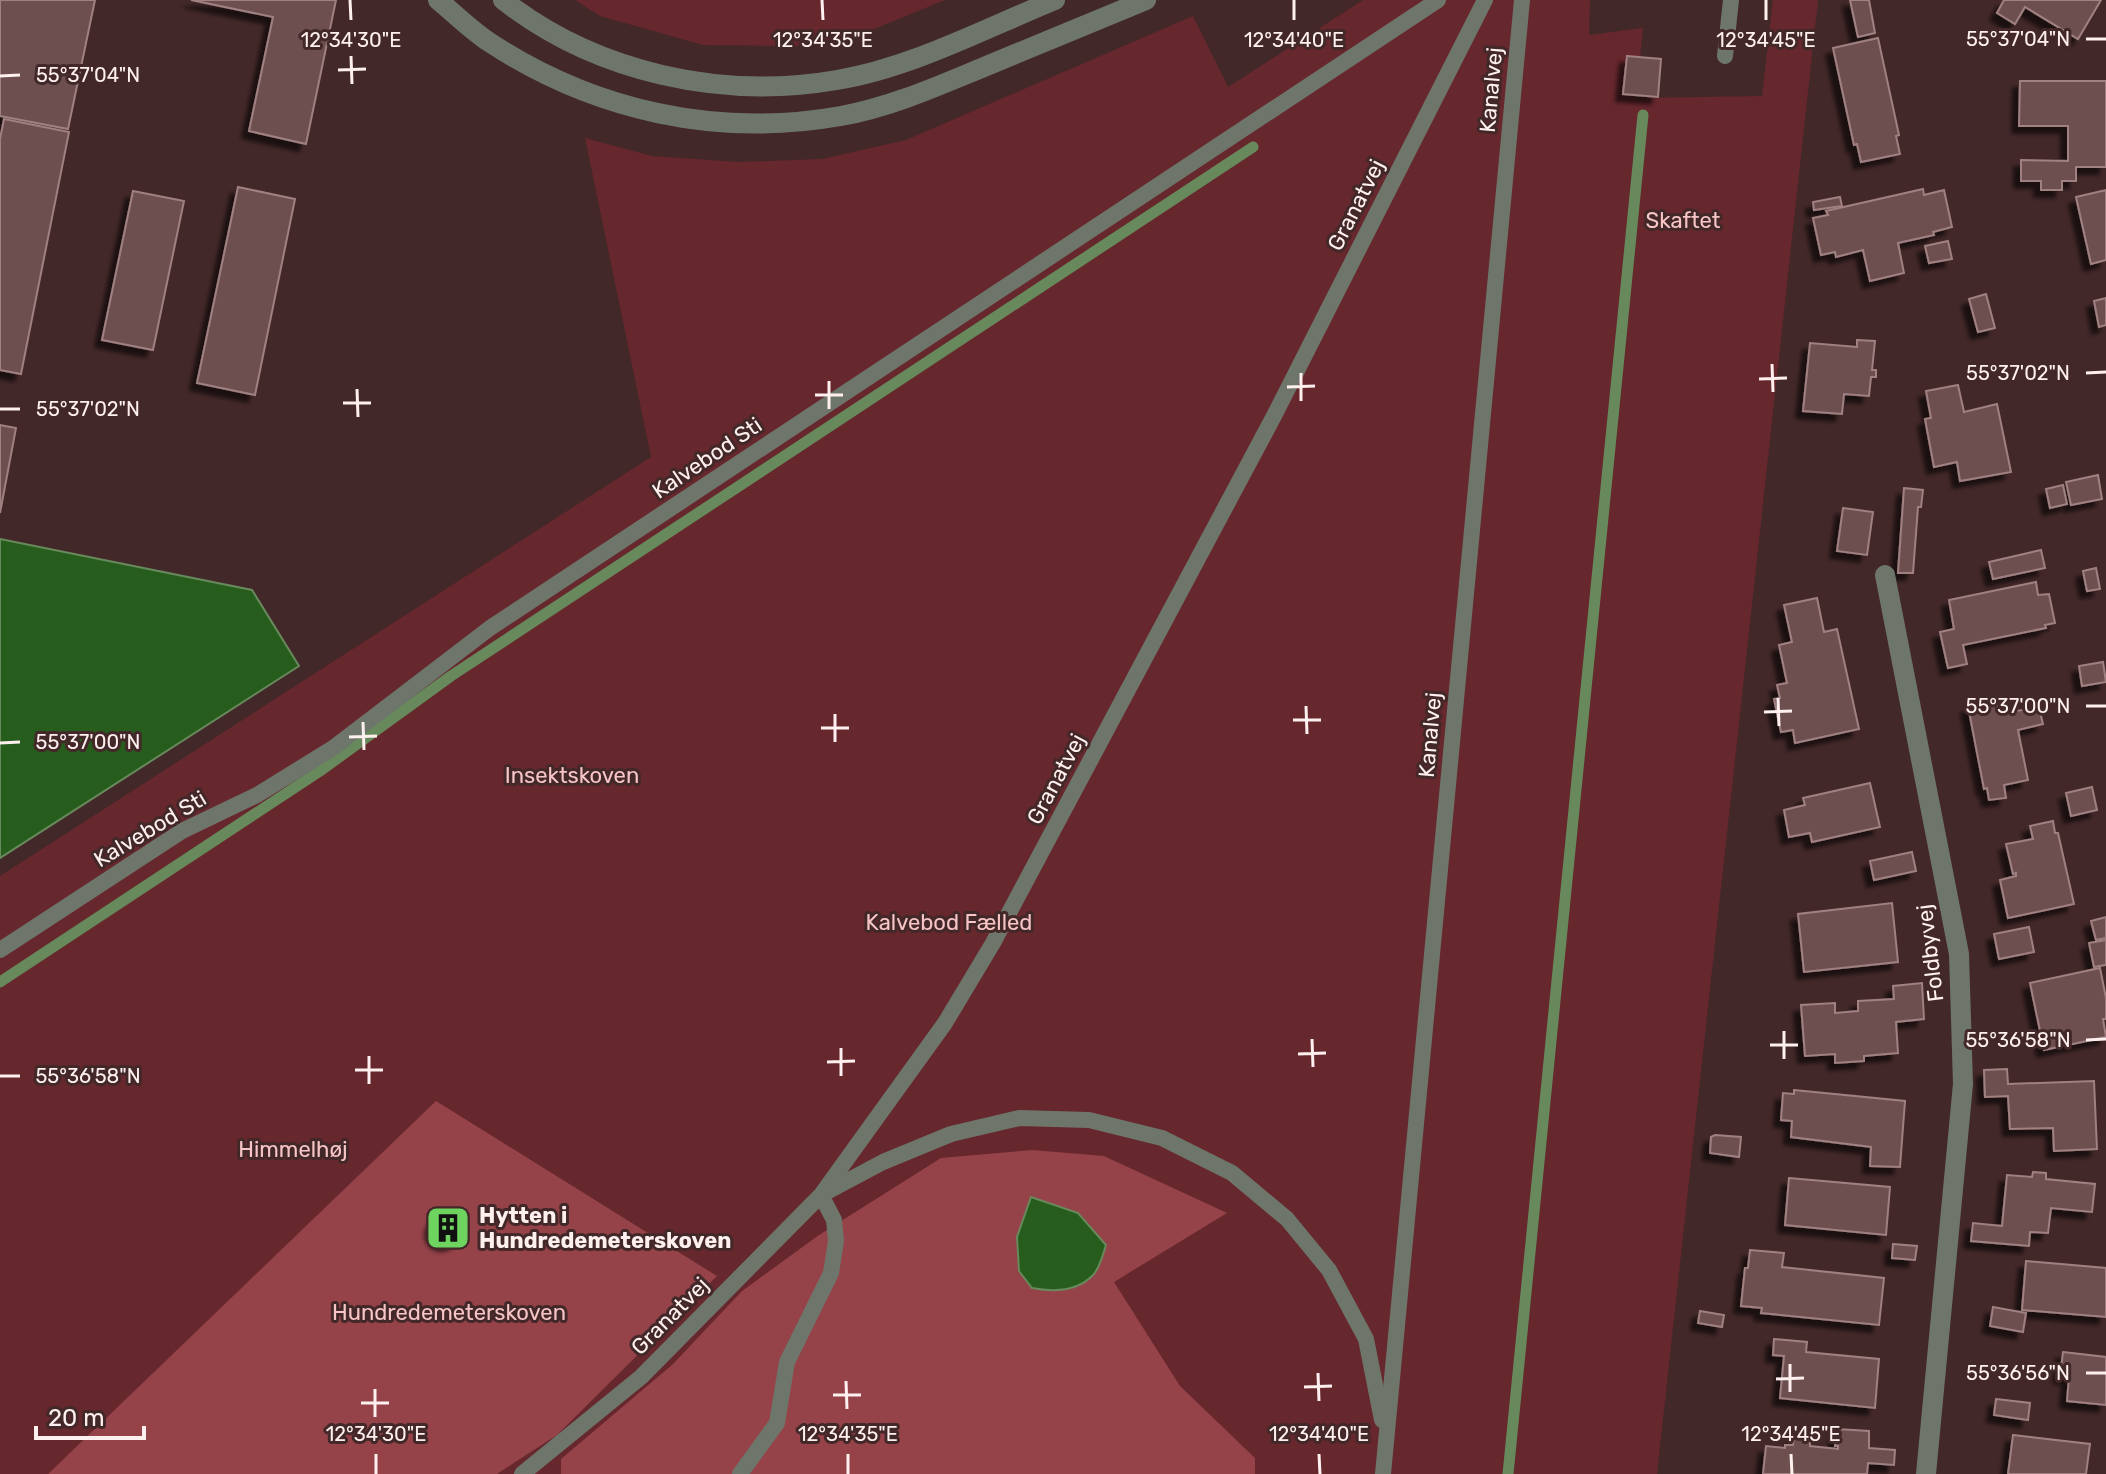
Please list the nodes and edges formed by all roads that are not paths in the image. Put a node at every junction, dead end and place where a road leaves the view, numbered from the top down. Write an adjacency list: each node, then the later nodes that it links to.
1 (438, 0): 4 (street)
2 (503, 0): 3 (street)
3 (1055, 0)
4 (1146, 0)
5 (1438, 0): 11 (lane, Kalvebod Sti)
6 (1485, 0): 12 (lane, Granatvej)
7 (1522, 0): 13 (lane, Kanalvej)
8 (1731, 0): 9 (lane)
9 (1725, 56)
10 (1885, 575): 17 (street, Foldbyvej)
11 (0, 950)
12 (821, 1195): 13 (lane); 14 (lane, Granatvej); 15 (lane)
13 (1386, 1441): 16 (lane, Kanalvej)
14 (522, 1474)
15 (740, 1474)
16 (1383, 1474)
17 (1926, 1474)

